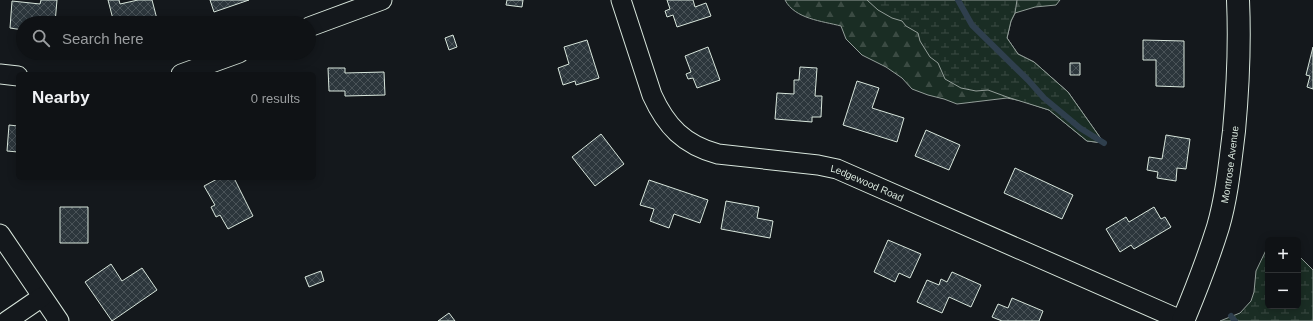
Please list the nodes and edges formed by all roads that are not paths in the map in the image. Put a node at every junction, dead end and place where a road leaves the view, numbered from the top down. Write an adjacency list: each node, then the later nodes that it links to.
1 (382, 0): 4 (street)
2 (620, 0): 13 (street, Ledgewood Road)
3 (1238, 0): 13 (main road, Montrose Avenue)
4 (316, 24)
5 (219, 60): 6 (street)
6 (186, 72)
7 (0, 74): 8 (street)
8 (16, 76)
9 (0, 234): 10 (street)
10 (42, 297): 11 (street); 12 (street)
11 (7, 321)
12 (59, 321)
13 (1183, 321)

